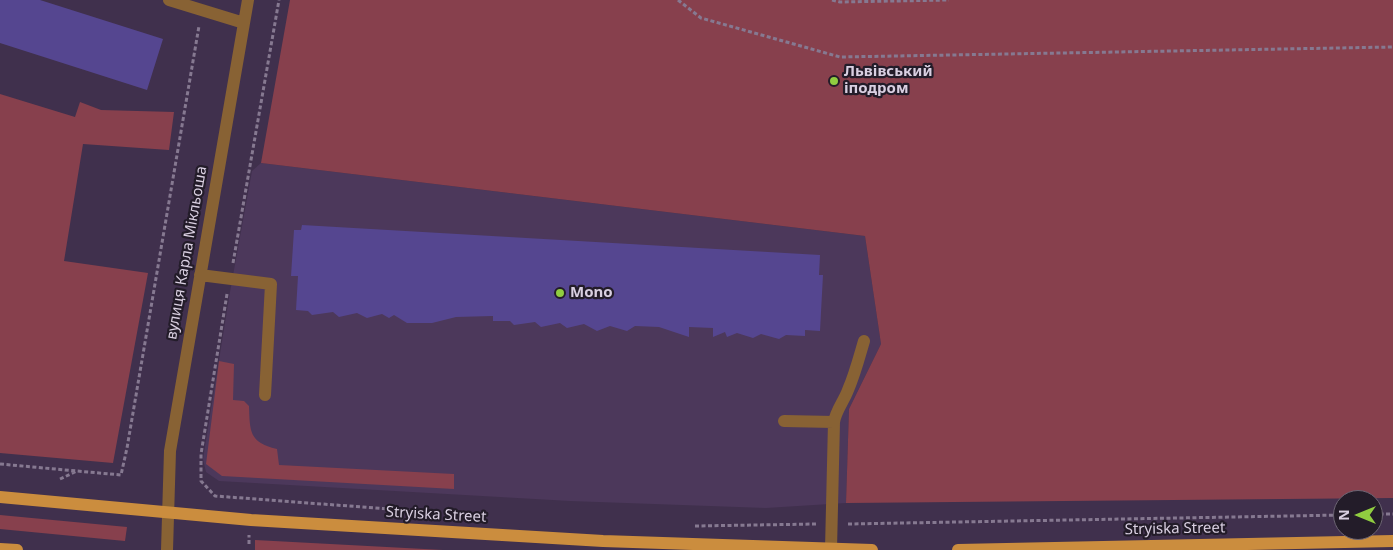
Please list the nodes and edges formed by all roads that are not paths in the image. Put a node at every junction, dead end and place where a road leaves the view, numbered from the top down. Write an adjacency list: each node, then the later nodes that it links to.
1 (169, 0): 3 (street)
2 (248, 0): 4 (street, вулиця Карла Мікльоша)
3 (182, 2): 4 (street)
4 (244, 23): 5 (street, вулиця Карла Мікльоша)
5 (200, 275): 7 (street); 11 (street, вулиця Карла Мікльоша)
6 (864, 341): 9 (street)
7 (265, 396)
8 (784, 421): 9 (street)
9 (834, 422): 14 (street)
10 (0, 497): 11 (main road, Stryiska Street)
11 (169, 513): 14 (main road, Stryiska Street); 16 (street, вулиця Карла Мікльоша)
12 (1393, 541): 18 (main road, Stryiska Street)
13 (0, 549): 15 (main road)
14 (831, 549): 17 (main road, Stryiska Street)
15 (17, 550)
16 (167, 550)
17 (872, 550)
18 (958, 550)

